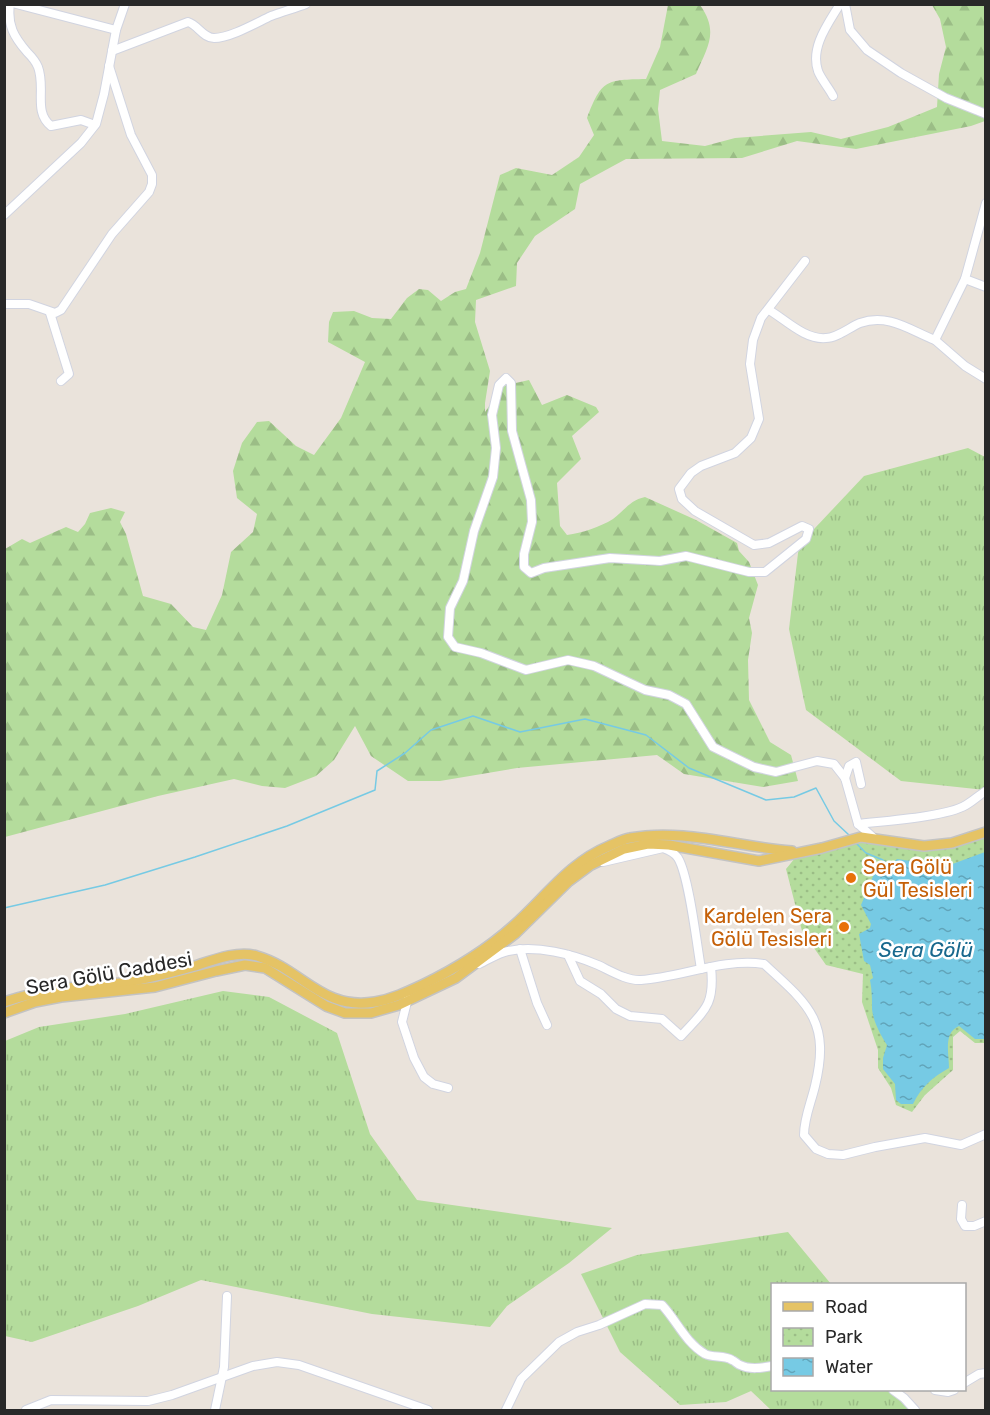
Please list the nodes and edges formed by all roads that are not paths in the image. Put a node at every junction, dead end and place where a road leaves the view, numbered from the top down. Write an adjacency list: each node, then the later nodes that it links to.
1 (10, 4): 14 (street)
2 (16, 4): 9 (street)
3 (21, 4): 4 (street)
4 (29, 4)
5 (125, 4): 9 (street)
6 (306, 4): 10 (street)
7 (840, 4): 12 (street)
8 (844, 4): 13 (street)
9 (116, 30): 10 (street)
10 (112, 51): 11 (street)
11 (110, 66): 14 (street); 22 (street)
12 (834, 96)
13 (986, 114)
14 (95, 125): 16 (street)
15 (986, 203): 18 (street)
16 (4, 215)
17 (805, 261): 21 (street)
18 (965, 279): 19 (street); 23 (street)
19 (986, 287)
20 (4, 303): 22 (street)
21 (769, 310): 23 (street); 26 (street)
22 (51, 313): 25 (street)
23 (935, 340): 24 (street)
24 (986, 380)
25 (61, 381)
26 (845, 778): 27 (street); 29 (street)
27 (861, 784)
28 (986, 791): 29 (street)
29 (858, 824): 31 (street)
30 (986, 832): 31 (main road, Sera Gölü Caddesi)
31 (874, 838): 32 (main road, Sera Gölü Caddesi)
32 (800, 852): 33 (main road, Sera Gölü Caddesi); 34 (main road, Sera Gölü Caddesi)
33 (591, 865): 34 (street); 37 (main road, Sera Gölü Caddesi); 40 (street)
34 (566, 872): 38 (main road, Sera Gölü Caddesi)
35 (520, 950): 36 (street); 37 (street); 45 (street)
36 (568, 955): 39 (street); 40 (street)
37 (473, 967): 38 (street); 42 (main road, Sera Gölü Caddesi)
38 (457, 968): 41 (main road, Sera Gölü Caddesi)
39 (711, 968): 40 (street); 47 (street)
40 (701, 969)
41 (410, 991): 42 (street); 43 (main road, Sera Gölü Caddesi)
42 (407, 1001): 44 (main road, Sera Gölü Caddesi); 46 (street)
43 (4, 1002)
44 (4, 1013)
45 (547, 1024)
46 (448, 1088)
47 (984, 1134)
48 (962, 1205): 49 (street)
49 (986, 1221)
50 (227, 1296): 53 (street)
51 (771, 1366): 59 (street)
52 (986, 1373): 54 (street)
53 (223, 1376): 56 (street); 57 (street); 58 (street)
54 (966, 1382)
55 (895, 1391): 60 (street)
56 (26, 1410)
57 (215, 1410)
58 (428, 1410)
59 (506, 1410)
60 (915, 1410)

